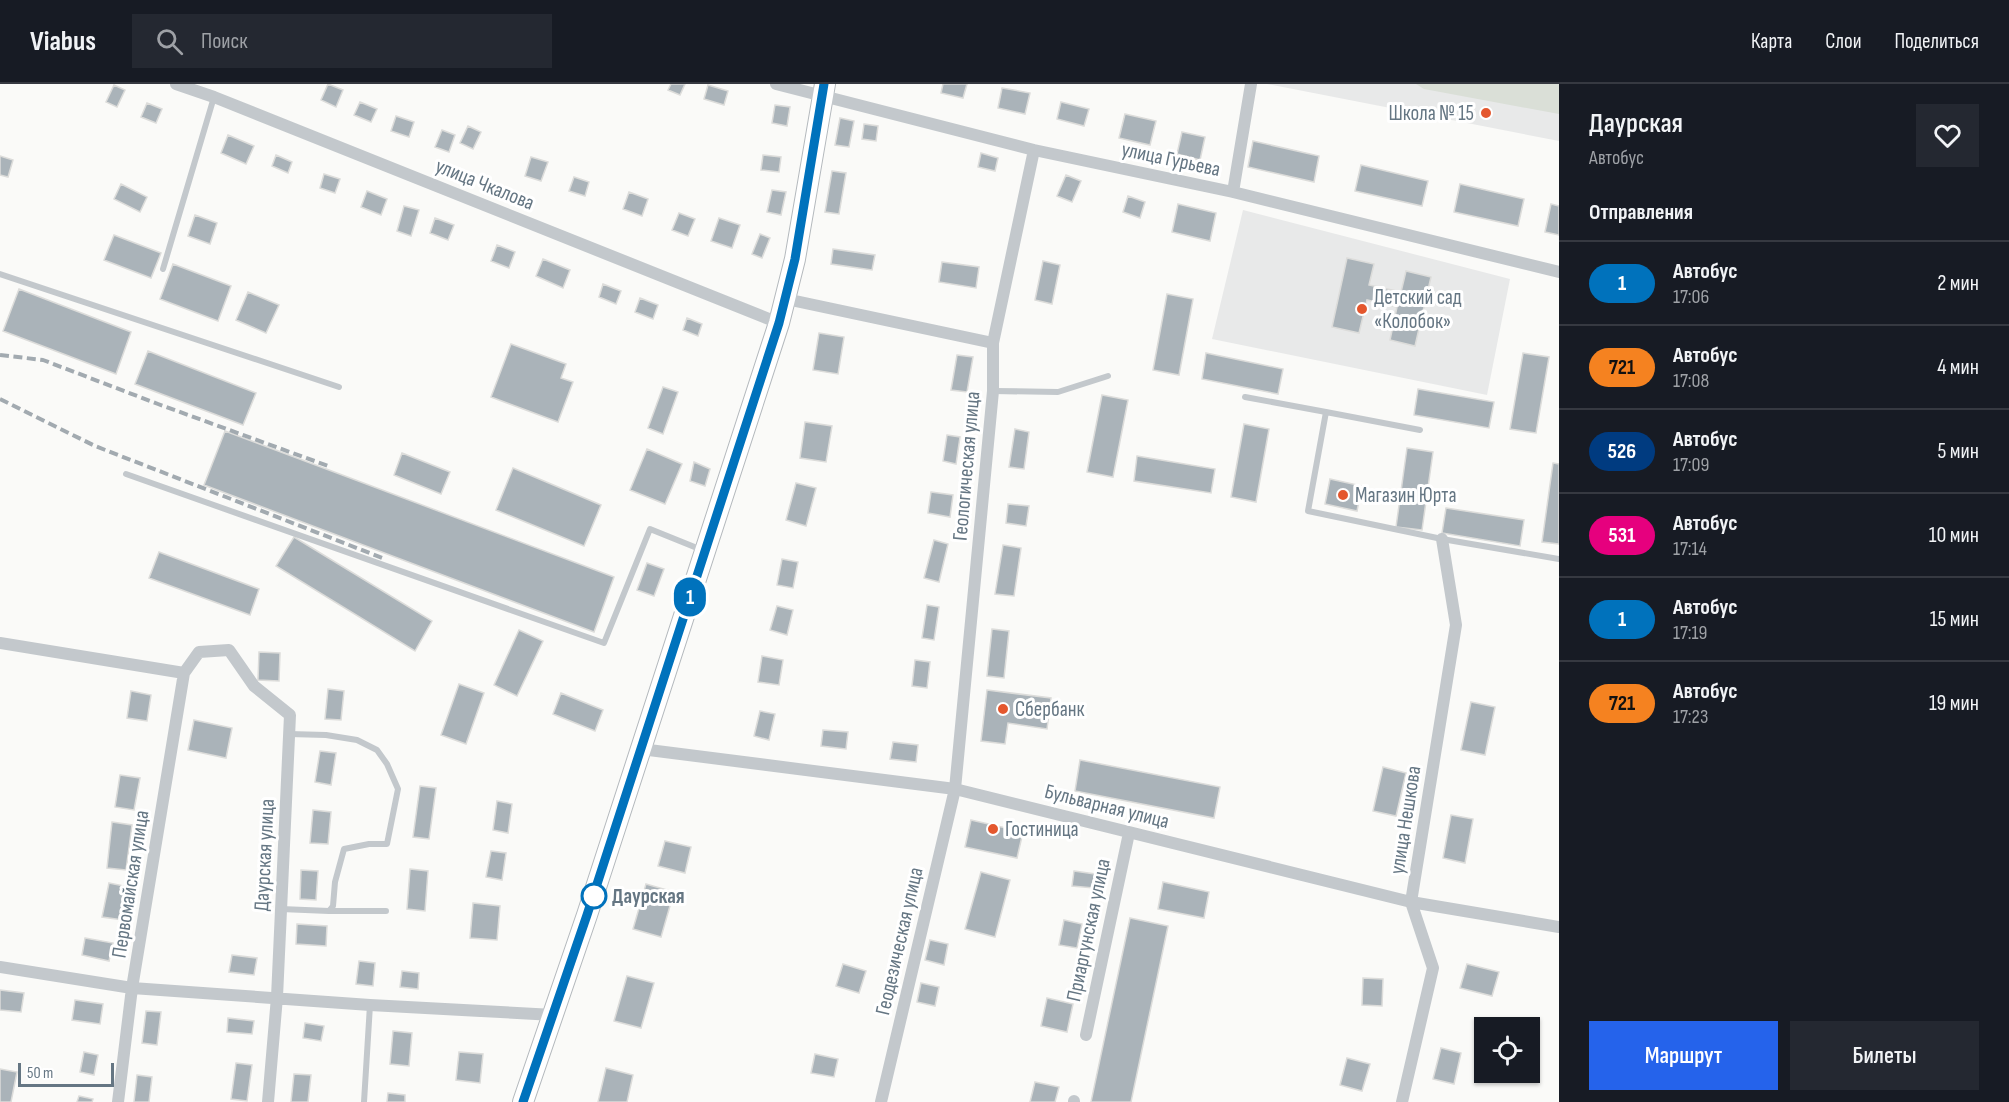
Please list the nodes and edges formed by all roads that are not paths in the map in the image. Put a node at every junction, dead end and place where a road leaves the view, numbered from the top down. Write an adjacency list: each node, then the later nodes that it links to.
1 (176, 84): 5 (street, улица Чкалова)
2 (776, 84): 4 (street, улица Гурьева)
3 (1251, 84): 7 (street)
4 (824, 91): 6 (street, улица Гурьева); 11 (highway)
5 (214, 97): 8 (lane); 12 (street, улица Чкалова)
6 (1034, 150): 7 (street, улица Гурьева); 13 (street, Геологическая улица)
7 (1233, 192): 9 (street, улица Гурьева)
8 (163, 268)
9 (1559, 272)
10 (0, 274): 15 (lane)
11 (786, 300): 12 (highway); 13 (street)
12 (779, 323): 22 (highway)
13 (993, 344): 16 (street, Геологическая улица)
14 (1108, 376): 16 (lane)
15 (339, 387)
16 (993, 391): 28 (street, Геологическая улица)
17 (1245, 397): 18 (lane)
18 (1326, 412): 19 (lane); 21 (lane)
19 (1420, 430)
20 (126, 474): 22 (lane)
21 (1442, 539): 23 (lane); 30 (street, улица Нешкова)
22 (705, 551): 27 (highway)
23 (1559, 559)
24 (0, 643): 25 (street)
25 (184, 673): 26 (street, Даурская улица); 36 (street, Первомайская улица)
26 (289, 734): 31 (street, Даурская улица); 33 (lane)
27 (641, 749): 28 (street, Бульварная улица); 39 (highway)
28 (955, 789): 29 (street, Бульварная улица); 45 (street, Геодезическая улица)
29 (1129, 833): 30 (street, Бульварная улица); 40 (street, Приаргунская улица)
30 (1411, 902): 34 (street, Бульварная улица); 46 (street, улица Нешкова)
31 (281, 909): 33 (lane); 37 (street, Даурская улица)
32 (386, 910): 33 (lane)
33 (329, 911)
34 (1559, 927)
35 (0, 967): 36 (street)
36 (132, 988): 37 (street); 41 (street, Первомайская улица)
37 (276, 997): 38 (street); 42 (street, Даурская улица)
38 (370, 1005): 39 (street); 43 (lane)
39 (554, 1015): 44 (highway)
40 (1086, 1035)
41 (118, 1102)
42 (268, 1102)
43 (364, 1102)
44 (523, 1102)
45 (880, 1102)
46 (1402, 1102)

